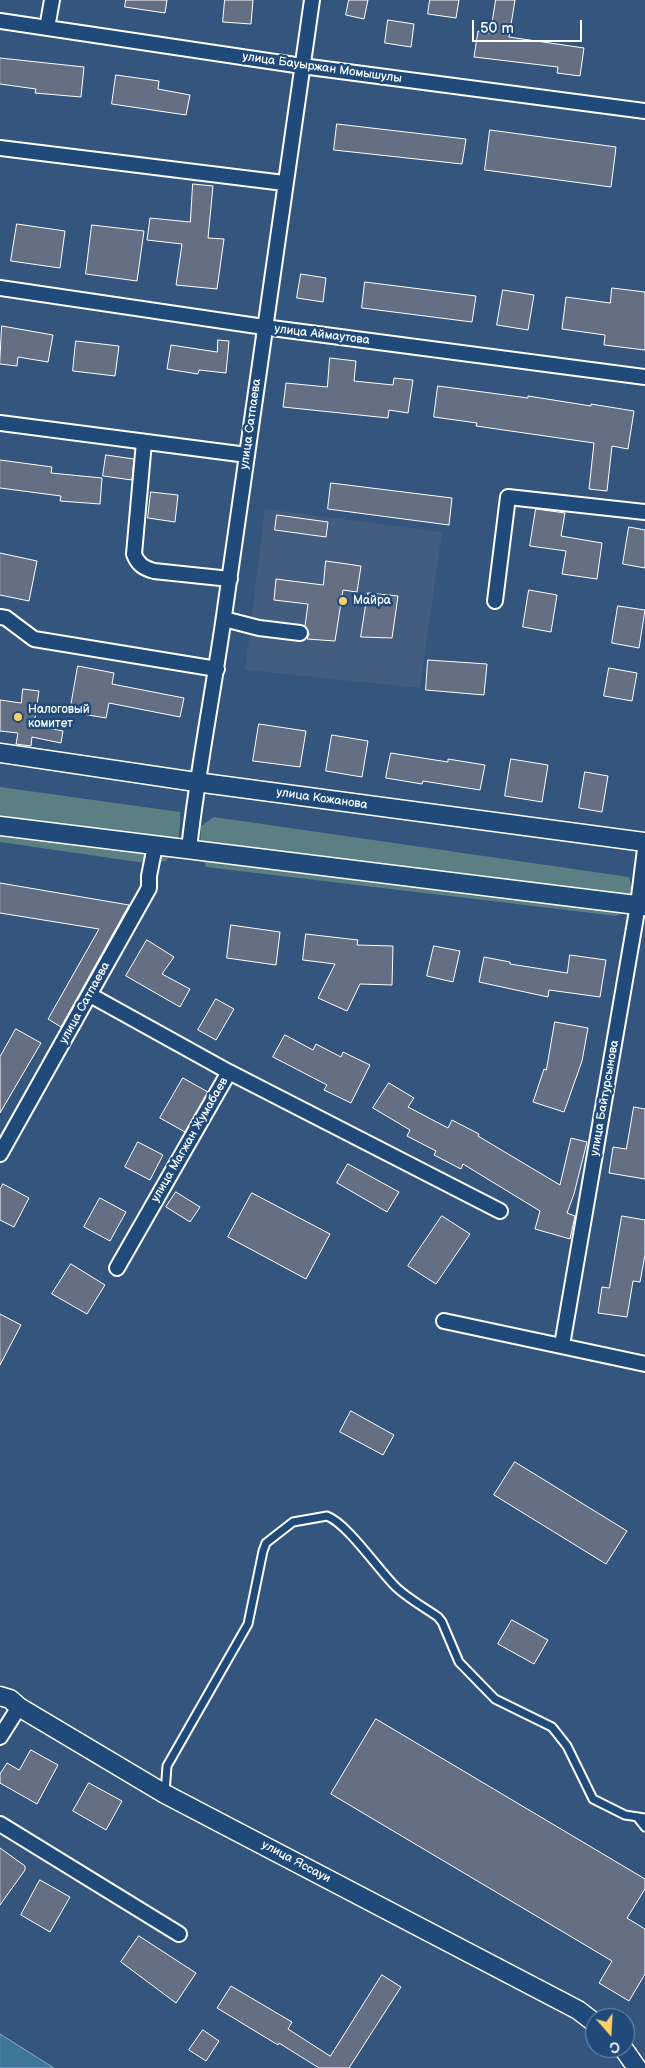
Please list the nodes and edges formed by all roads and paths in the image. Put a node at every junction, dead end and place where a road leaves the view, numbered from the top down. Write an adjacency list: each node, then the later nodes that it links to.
1 (52, 0): 4 (street)
2 (312, 0): 5 (street, улица Сатпаева)
3 (0, 21): 4 (street, улица Бауыржан Момышулы)
4 (47, 28): 5 (street, улица Бауыржан Момышулы)
5 (302, 66): 6 (street, улица Бауыржан Момышулы); 8 (street, улица Сатпаева)
6 (645, 111)
7 (0, 148): 8 (street)
8 (284, 183): 10 (street, улица Сатпаева)
9 (0, 288): 10 (street, улица Аймаутова)
10 (264, 327): 11 (street, улица Аймаутова); 14 (street, улица Сатпаева)
11 (645, 377)
12 (0, 423): 13 (street)
13 (144, 442): 14 (street); 16 (street)
14 (247, 455): 16 (street, улица Сатпаева)
15 (645, 512): 17 (street)
16 (230, 578): 19 (street, улица Сатпаева)
17 (495, 601)
18 (0, 617): 21 (street)
19 (224, 619): 20 (street); 21 (street, улица Сатпаева)
20 (300, 633)
21 (217, 669): 23 (street, улица Сатпаева)
22 (0, 753): 23 (street, улица Кожанова)
23 (196, 782): 25 (street, улица Кожанова); 27 (street, улица Сатпаева)
24 (0, 826): 26 (street)
25 (645, 842)
26 (155, 846): 27 (street); 30 (street, улица Сатпаева)
27 (189, 849): 29 (street)
28 (645, 849): 29 (street, улица Байтурсынова)
29 (641, 905): 36 (street, улица Байтурсынова)
30 (90, 995): 31 (street, улица Магжан Жумабаев); 32 (street, улица Сатпаева)
31 (229, 1072): 33 (street); 34 (street, улица Магжан Жумабаев)
32 (0, 1154)
33 (500, 1211)
34 (117, 1268)
35 (444, 1321): 36 (street)
36 (562, 1345): 37 (street)
37 (645, 1364)
38 (0, 1696): 39 (street, улица Яссауи)
39 (19, 1707): 40 (street); 41 (street, улица Яссауи)
40 (0, 1737)
41 (165, 1794): 42 (lane); 46 (street, улица Яссауи)
42 (641, 1818): 44 (lane)
43 (0, 1824): 45 (street)
44 (645, 1827)
45 (179, 1934)
46 (585, 2015)

